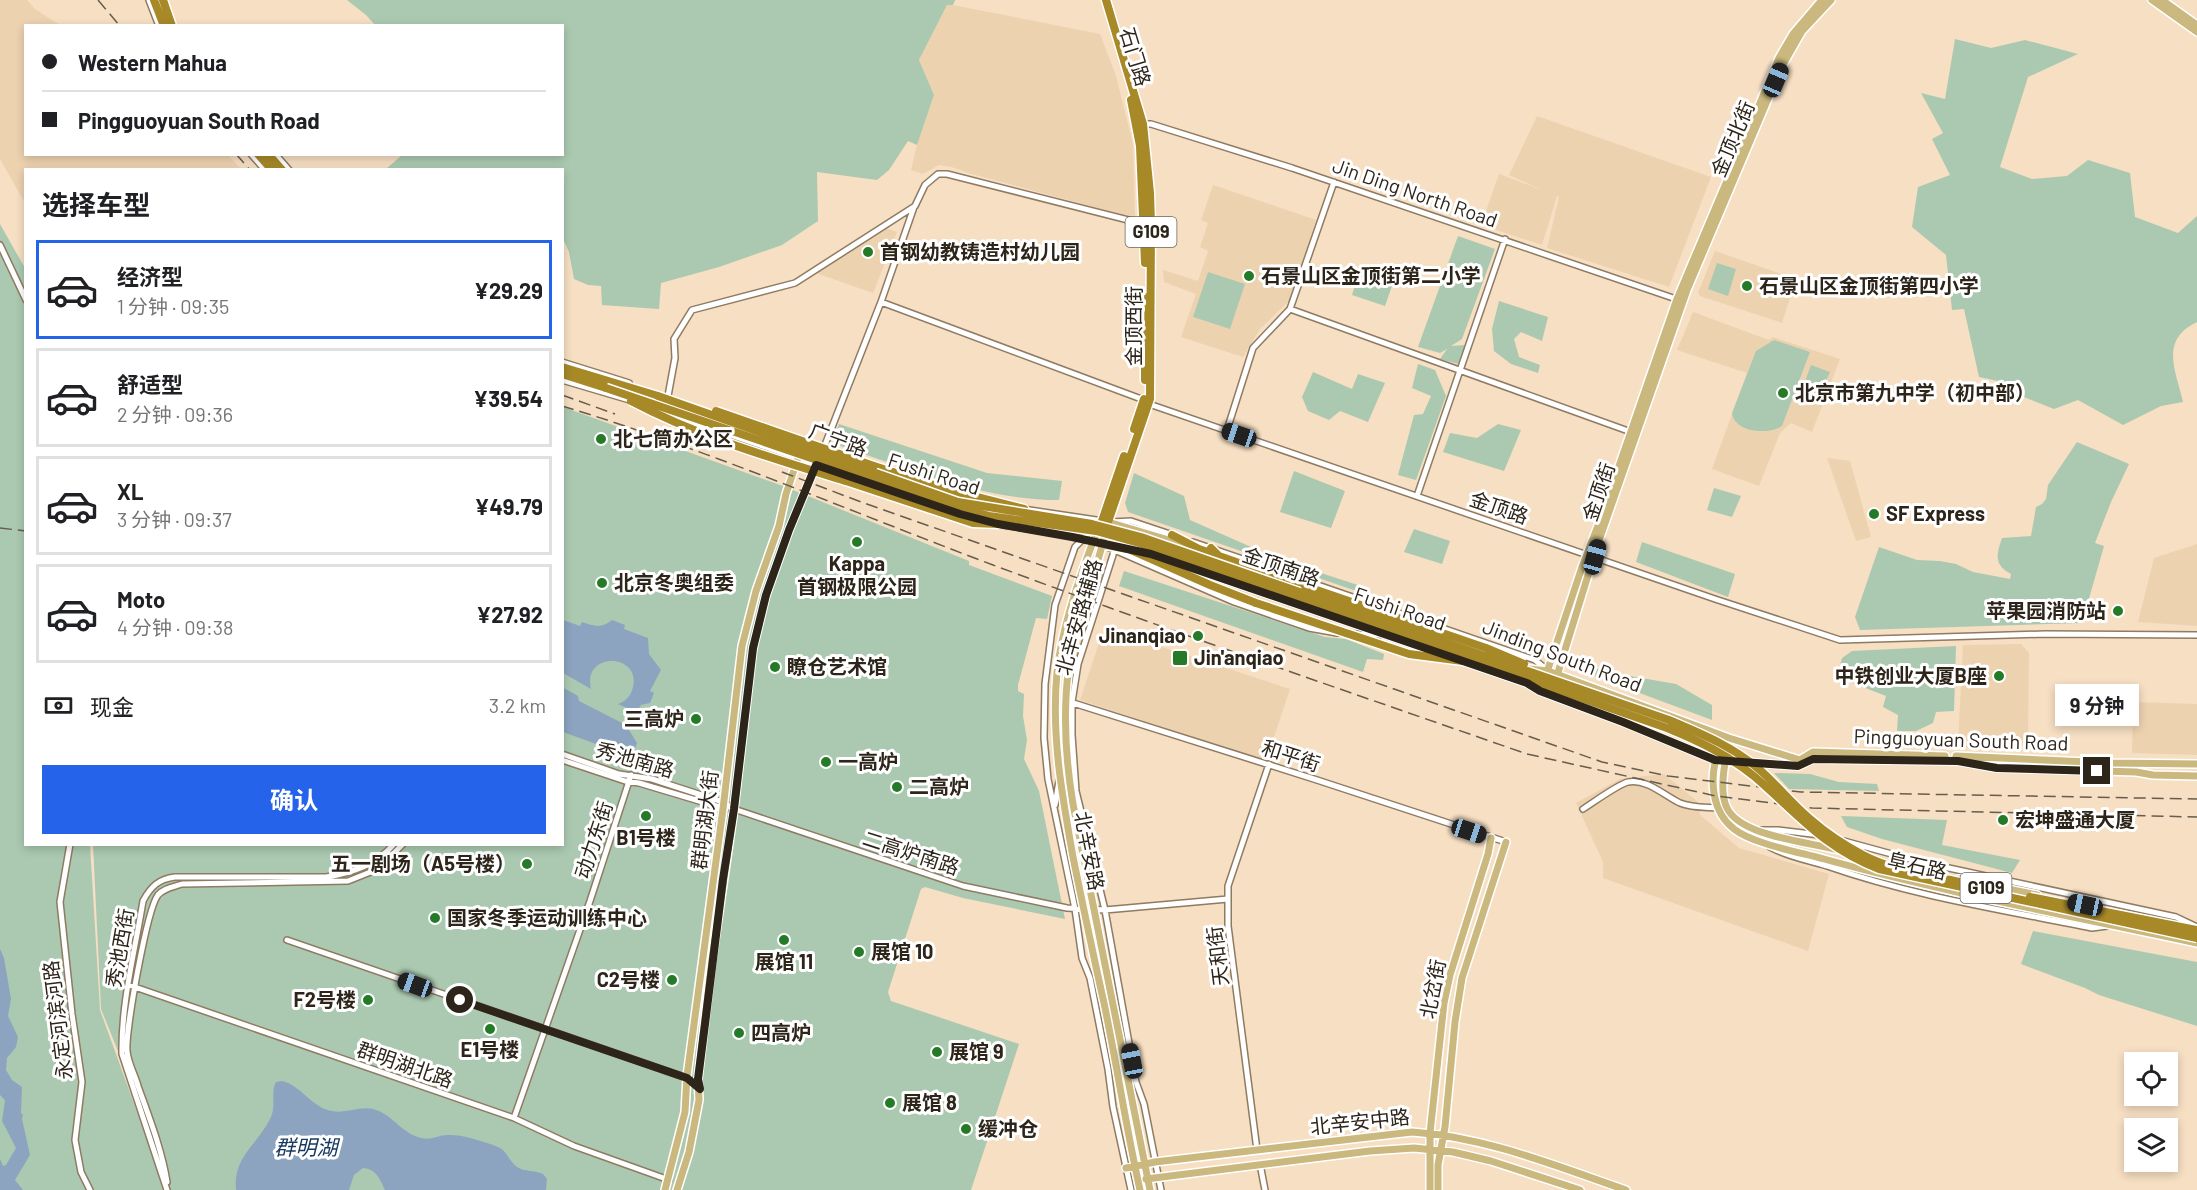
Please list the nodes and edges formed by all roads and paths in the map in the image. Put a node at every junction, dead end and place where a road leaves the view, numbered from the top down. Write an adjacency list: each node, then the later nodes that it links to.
1 (149, 0): 10 (street)
2 (154, 0): 11 (highway)
3 (165, 0): 12 (highway)
4 (1100, 0): 15 (highway, 石门路 / G109)
5 (1106, 0): 15 (highway, 石门路 / G109)
6 (1822, 0): 30 (main road, 金顶北街)
7 (1831, 0): 30 (main road, 金顶北街)
8 (2152, 0): 14 (main road)
9 (2162, 0): 13 (main road)
10 (158, 24)
11 (163, 24)
12 (173, 24)
13 (2197, 25)
14 (2197, 32)
15 (1140, 124): 24 (street, Jin Ding North Road); 26 (highway, 金顶西街 / G109); 41 (highway, 金顶西街 / G109)
16 (253, 156): 20 (street)
17 (260, 156): 21 (highway)
18 (270, 156): 22 (highway)
19 (277, 156): 23 (street)
20 (263, 168)
21 (270, 168)
22 (280, 168)
23 (287, 168)
24 (1334, 182): 27 (street, Jin Ding North Road); 32 (street)
25 (915, 206): 26 (street); 31 (street); 40 (street)
26 (1144, 224): 41 (highway, 金顶西街 / G109)
27 (1505, 239): 30 (street, Jin Ding North Road); 35 (street)
28 (0, 245): 29 (street)
29 (24, 296)
30 (1680, 300): 43 (main road, 金顶街); 59 (main road, 金顶街)
31 (881, 302): 41 (street, 金顶路); 44 (street)
32 (1290, 309): 35 (street); 42 (street)
33 (564, 363): 40 (street, 广宁路)
34 (564, 368): 39 (highway, Fushi Road)
35 (1460, 370): 43 (street); 47 (street)
36 (564, 375): 38 (highway, Fushi Road)
37 (564, 381): 45 (street, 广宁路)
38 (606, 388): 50 (highway, bridge); 67 (highway, Fushi Road, bridge)
39 (658, 396): 48 (highway, bridge); 68 (highway, Fushi Road, bridge)
40 (668, 396): 44 (street, 广宁路)
41 (1146, 402): 42 (street, 金顶路); 49 (highway, 金顶西街 / G109)
42 (1227, 430): 47 (street, 金顶路)
43 (1631, 432): 59 (main road, 金顶街)
44 (823, 450): 48 (street, 广宁路)
45 (798, 458): 46 (street, 广宁路); 87 (main road, 群明湖大街)
46 (816, 465): 50 (street, 广宁路); 89 (main road, 群明湖大街)
47 (1417, 496): 59 (street, 金顶路)
48 (1024, 509): 49 (street, 广宁路)
49 (1105, 521): 51 (main road); 52 (street, 北辛安路辅路); 53 (main road, 北辛安路); 54 (main road, 北辛安路); 60 (main road, 金顶南路)
50 (998, 524): 52 (street, 广宁路)
51 (1172, 538): 55 (street, Jinding South Road); 58 (highway); 60 (main road)
52 (1084, 539): 53 (street, 广宁路); 91 (street, 北辛安路辅路)
53 (1093, 542): 54 (street, 广宁路); 83 (main road, 北辛安路)
54 (1103, 545): 56 (main road, Jinding South Road); 72 (main road, 北辛安路)
55 (1211, 548): 58 (highway); 61 (street, Jinding South Road)
56 (1114, 549): 57 (main road, Jinding South Road); 63 (street); 72 (street, 北辛安路辅路)
57 (1131, 550): 63 (main road, Jinding South Road); 67 (highway, bridge)
58 (1219, 556): 68 (highway, bridge)
59 (1591, 556): 64 (street, 金顶路); 68 (main road, 金顶街); 68 (main road, 金顶街)
60 (1209, 559): 62 (main road, 金顶南路)
61 (1392, 610): 62 (street); 65 (street, Jinding South Road)
62 (1403, 626): 66 (main road, 金顶南路)
63 (1388, 635): 70 (main road, Jinding South Road)
64 (2197, 635)
65 (1480, 641): 66 (street); 68 (street, Jinding South Road)
66 (1465, 647): 68 (main road, 金顶南路)
67 (1476, 663): 102 (highway, Fushi Road / G109, bridge)
68 (1552, 675): 69 (main road, Jinding South Road); 70 (main road, 金顶街); 71 (main road, 金顶街); 101 (highway, Fushi Road / G109, bridge)
69 (1579, 682): 73 (street); 74 (main road, Jinding South Road)
70 (1540, 691): 71 (main road, Jinding South Road)
71 (1551, 695): 73 (main road, Jinding South Road)
72 (1069, 702): 79 (street, 和平街); 85 (street, 北辛安路辅路); 86 (main road, 北辛安路)
73 (1571, 703): 76 (main road, Jinding South Road)
74 (1726, 736): 76 (main road, 阜石路); 78 (main road, 阜石路); 80 (main road, Pingguoyuan South Road)
75 (564, 755): 81 (street, 秀池南路)
76 (1715, 760): 78 (main road, Jinding South Road); 88 (main road, 阜石路)
77 (564, 761): 84 (street, 秀池南路)
78 (1725, 762): 82 (main road, Pingguoyuan South Road); 101 (main road, 阜石路)
79 (1269, 764): 92 (street, 和平街); 97 (street, 天和街)
80 (2197, 764)
81 (631, 775): 84 (street, 动力东街); 87 (street, 秀池南路)
82 (2197, 776)
83 (1059, 779): 91 (street); 98 (main road, 北辛安路)
84 (629, 782): 87 (street, 秀池南路); 107 (street, 动力东街)
85 (1076, 791): 86 (street); 100 (street, 北辛安路辅路)
86 (1073, 804): 99 (main road, 北辛安路)
87 (723, 806): 89 (street, 秀池南路); 111 (main road, 群明湖大街)
88 (1718, 808): 90 (street); 104 (main road, 阜石路)
89 (734, 809): 98 (street, 二高炉南路); 112 (main road, 群明湖大街)
90 (1583, 809)
91 (1054, 810): 98 (street, 北辛安路辅路)
92 (1491, 838): 93 (street, 和平街); 114 (main road, 北岔街)
93 (1506, 842): 115 (main road, 北岔街)
94 (70, 846): 128 (street, 永定河滨河路)
95 (391, 846): 105 (street, 秀池西街)
96 (401, 846): 105 (street, 秀池西街)
97 (1228, 899): 100 (street, 二高炉南路); 116 (street, 天和街)
98 (1079, 909): 99 (street, 二高炉南路); 108 (main road, 北辛安路); 110 (street, 北辛安路辅路)
99 (1094, 910): 100 (street, 二高炉南路); 109 (main road, 北辛安路)
100 (1105, 910): 106 (street, 北辛安路辅路)
101 (2197, 928)
102 (2197, 938)
103 (287, 940): 107 (street)
104 (2197, 943)
105 (132, 986): 113 (street, 群明湖北路); 129 (street, 秀池西街)
106 (1124, 1019): 109 (street); 119 (street, 北辛安路辅路)
107 (544, 1029): 111 (street); 113 (street, 动力东街)
108 (1109, 1030): 110 (street); 122 (main road, 北辛安路)
109 (1120, 1042): 120 (main road, 北辛安路)
110 (1108, 1069): 123 (street, 北辛安路辅路)
111 (687, 1078): 112 (street); 126 (main road, 群明湖大街)
112 (700, 1089): 131 (main road, 群明湖大街)
113 (514, 1118): 126 (street, 群明湖北路)
114 (1430, 1133): 115 (main road, 北辛安中路); 116 (main road, 北辛安中路); 117 (main road, 北岔街)
115 (1443, 1136): 118 (main road, 北岔街); 140 (main road, 北辛安中路)
116 (1257, 1149): 119 (main road, 北辛安中路)
117 (1430, 1150): 118 (main road, 北辛安中路); 121 (main road, 北辛安中路); 137 (main road, 北岔街)
118 (1441, 1151): 138 (main road, 北岔街); 139 (main road, 北辛安中路)
119 (1155, 1162): 120 (main road, 北辛安中路); 124 (street, 北辛安路辅路)
120 (1146, 1164): 122 (main road, 北辛安中路); 125 (main road, 北辛安路)
121 (1260, 1164): 124 (main road, 北辛安中路); 136 (street)
122 (1135, 1166): 123 (main road, 北辛安中路); 127 (main road, 北辛安路)
123 (1126, 1168): 132 (street, 北辛安路辅路)
124 (1158, 1177): 125 (main road, 北辛安中路); 135 (street, 北辛安路辅路)
125 (1148, 1178): 127 (main road, 北辛安中路); 134 (main road, 北辛安路)
126 (669, 1180): 130 (main road, 群明湖大街)
127 (1138, 1181): 133 (main road, 北辛安路)
128 (90, 1190)
129 (168, 1190)
130 (665, 1190)
131 (677, 1190)
132 (1131, 1190)
133 (1140, 1190)
134 (1150, 1190)
135 (1161, 1190)
136 (1265, 1190)
137 (1430, 1190)
138 (1438, 1190)
139 (1580, 1190)
140 (1626, 1190)

